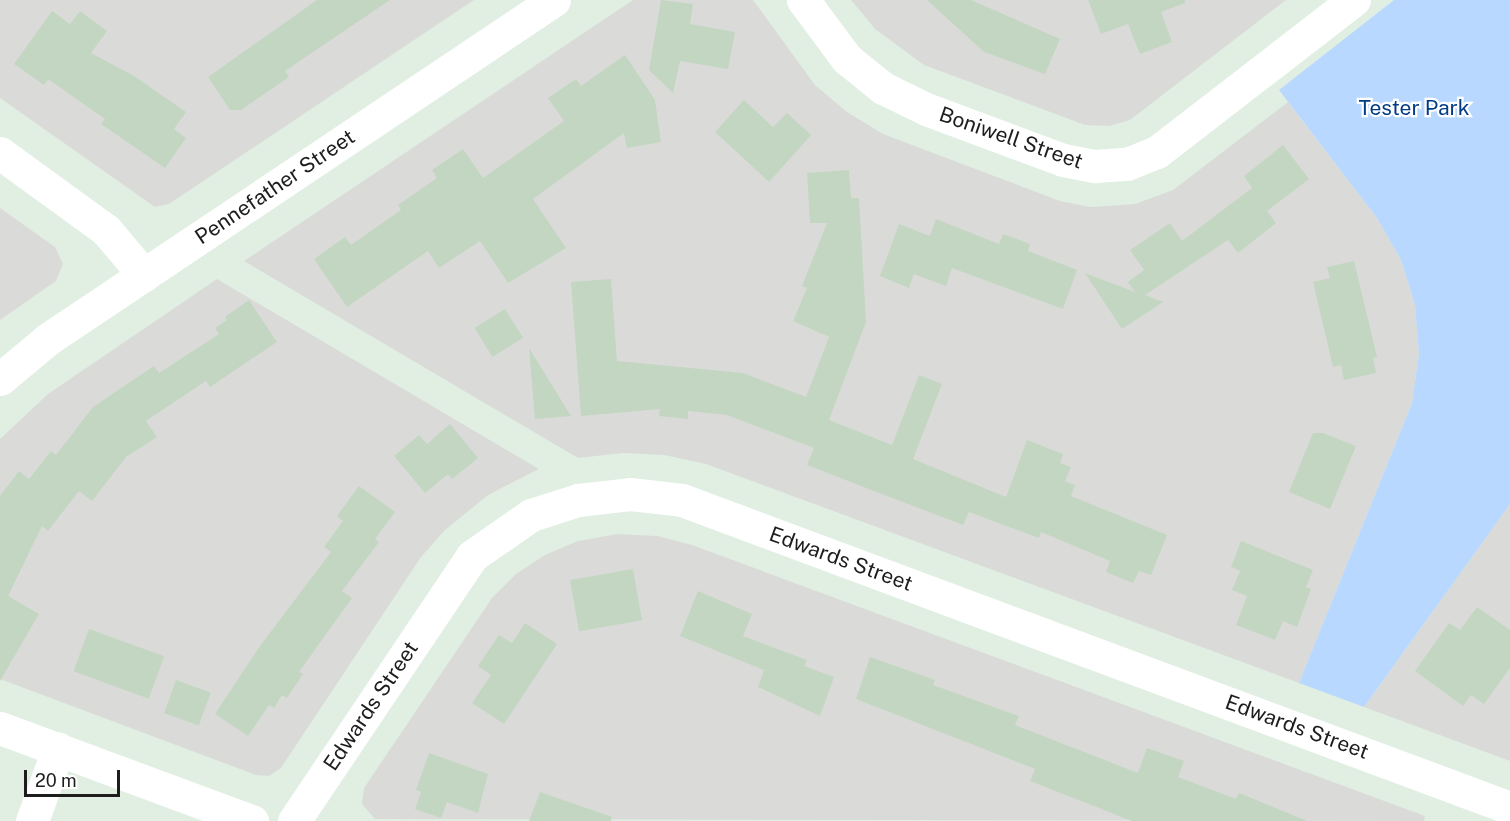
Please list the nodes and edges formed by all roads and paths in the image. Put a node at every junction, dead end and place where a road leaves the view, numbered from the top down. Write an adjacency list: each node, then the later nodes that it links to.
1 (554, 0): 5 (street, Pennefather Street)
2 (803, 0): 3 (street, Boniwell Street)
3 (1354, 0)
4 (0, 153): 5 (street)
5 (144, 275): 6 (street, Pennefather Street)
6 (0, 379)
7 (0, 728): 8 (street)
8 (58, 749): 10 (street); 11 (street)
9 (1510, 808): 12 (street, Edwards Street)
10 (32, 821)
11 (252, 821)
12 (294, 821)

